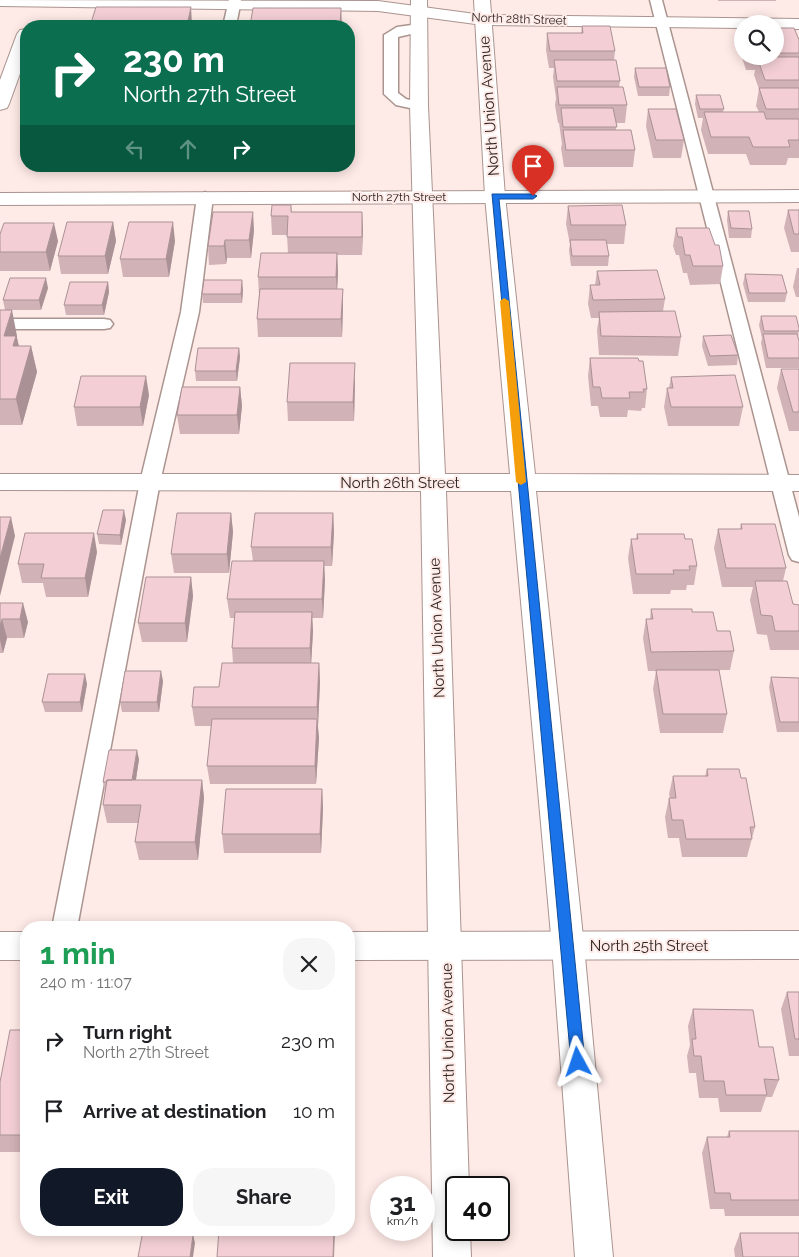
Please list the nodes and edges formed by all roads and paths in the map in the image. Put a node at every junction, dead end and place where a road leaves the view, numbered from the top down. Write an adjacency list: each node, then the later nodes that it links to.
1 (39, 0): 3 (street, North 28th Street); 4 (street, North 28th Street); 7 (street)
2 (656, 0): 9 (lane)
3 (0, 1)
4 (235, 2): 6 (street, North 28th Street); 8 (lane)
5 (482, 10): 6 (street, North 28th Street); 9 (street, North 28th Street); 15 (street, North Union Avenue)
6 (419, 13): 14 (street, North Union Avenue); 14 (lane)
7 (31, 20)
8 (231, 20)
9 (661, 21): 10 (street, North 28th Street); 16 (lane)
10 (799, 24)
11 (20, 48): 12 (street)
12 (4, 85): 13 (street)
13 (0, 104)
14 (419, 106): 19 (street, North Union Avenue)
15 (495, 196): 16 (street, North 27th Street); 19 (street, North 27th Street); 26 (street, North Union Avenue)
16 (706, 196): 17 (street, North 27th Street); 27 (lane)
17 (799, 196)
18 (205, 197): 19 (street, North 27th Street); 20 (street, North 27th Street); 24 (lane)
19 (423, 197): 25 (street, North Union Avenue)
20 (0, 199)
21 (0, 324): 22 (lane)
22 (104, 324)
23 (0, 482): 24 (street, North 26th Street)
24 (150, 482): 25 (street, North 26th Street); 29 (lane)
25 (433, 483): 26 (street, North 26th Street); 34 (street, North Union Avenue)
26 (521, 483): 27 (street, North 26th Street); 35 (street, North Union Avenue)
27 (790, 483): 28 (lane)
28 (799, 555)
29 (65, 921)
30 (799, 945): 35 (street, North 25th Street)
31 (0, 946): 32 (street)
32 (20, 946)
33 (355, 946): 34 (street, North 25th Street)
34 (446, 946): 35 (street, North 25th Street); 36 (street, North Union Avenue)
35 (568, 946): 37 (street, North Union Avenue)
36 (452, 1257)
37 (594, 1257)

